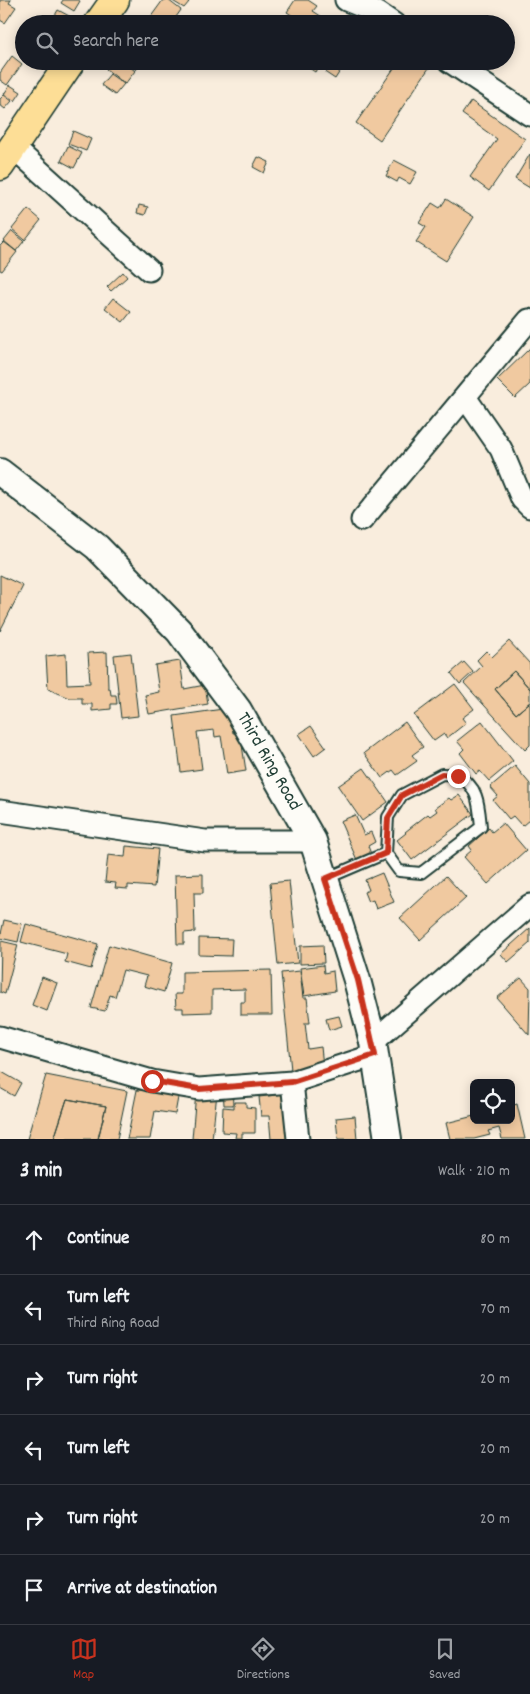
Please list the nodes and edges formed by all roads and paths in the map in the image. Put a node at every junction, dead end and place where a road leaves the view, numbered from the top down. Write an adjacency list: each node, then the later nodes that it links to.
1 (115, 0): 3 (highway)
2 (346, 0): 4 (street)
3 (104, 15)
4 (381, 15)
5 (65, 70): 8 (highway)
6 (462, 70): 7 (street)
7 (530, 115)
8 (6, 156): 9 (street)
9 (149, 270)
10 (529, 320): 11 (street)
11 (466, 397): 13 (street); 14 (street)
12 (0, 472): 16 (street, Third Ring Road)
13 (530, 507)
14 (362, 520)
15 (0, 811): 16 (street)
16 (313, 841): 18 (street, Third Ring Road)
17 (386, 853): 17 (lane); 18 (lane)
18 (325, 879): 21 (street, Third Ring Road)
19 (530, 905): 21 (street)
20 (0, 1037): 22 (street)
21 (374, 1048): 22 (street); 24 (street, Third Ring Road)
22 (292, 1082): 23 (street)
23 (298, 1139)
24 (388, 1139)

